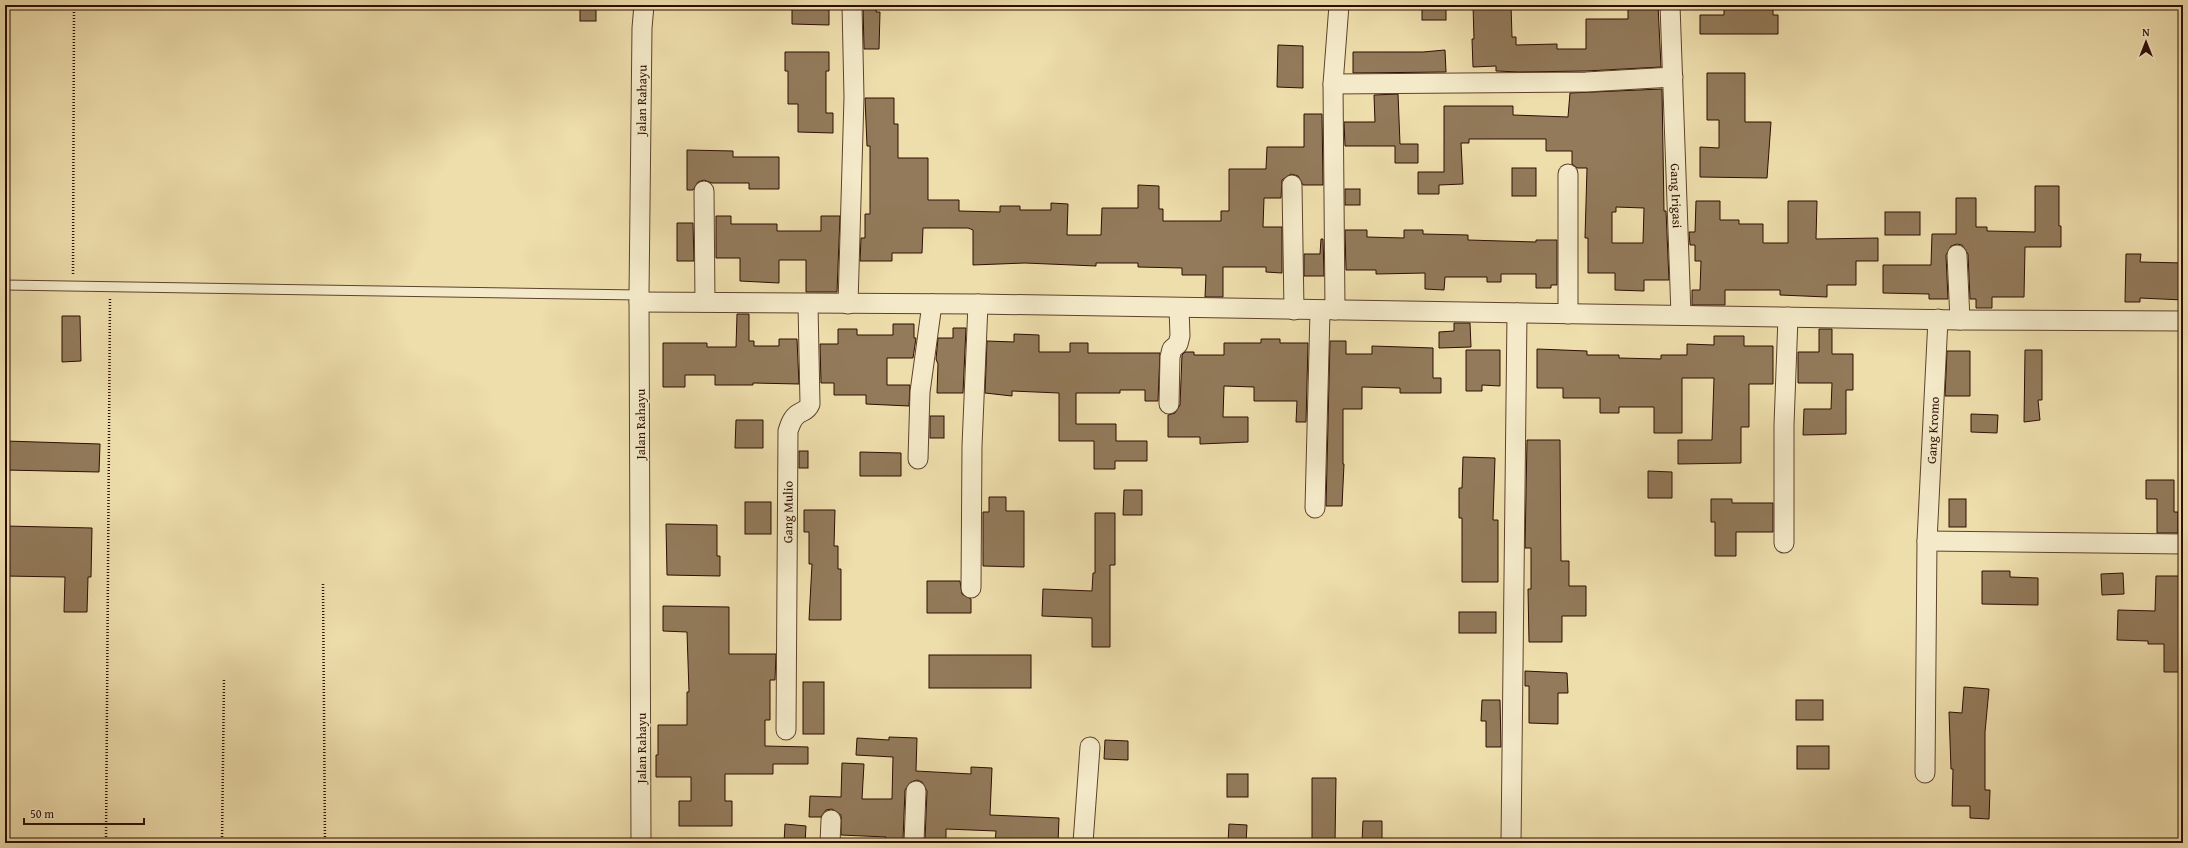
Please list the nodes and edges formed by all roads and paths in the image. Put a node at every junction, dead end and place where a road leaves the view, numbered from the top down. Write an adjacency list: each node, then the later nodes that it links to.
1 (74, 5): 13 (path)
2 (644, 5): 15 (street, Jalan Rahayu)
3 (852, 5): 18 (street)
4 (1339, 5): 7 (street)
5 (1670, 5): 6 (street, Gang Irigasi)
6 (1673, 76): 7 (street); 26 (street, Gang Irigasi)
7 (1333, 84): 23 (street)
8 (1568, 174): 25 (street)
9 (1292, 185): 22 (street)
10 (704, 191): 16 (street)
11 (1957, 255): 29 (street)
12 (5, 285): 13 (lane)
13 (72, 286): 14 (lane)
14 (110, 286): 15 (lane); 45 (path)
15 (639, 298): 16 (street); 48 (street, Jalan Rahayu)
16 (705, 302): 17 (street)
17 (808, 304): 18 (street); 40 (street, Gang Mulio)
18 (848, 304): 19 (street)
19 (932, 304): 20 (street); 32 (street)
20 (978, 304): 21 (street); 38 (street)
21 (1179, 308): 22 (street); 31 (street)
22 (1294, 310): 23 (street)
23 (1327, 310): 24 (street); 33 (street)
24 (1517, 313): 25 (street); 52 (street)
25 (1568, 314): 26 (street)
26 (1681, 315): 27 (street)
27 (1788, 317): 28 (street); 35 (street)
28 (1938, 319): 29 (street); 34 (street, Gang Kromo)
29 (1960, 320): 30 (street)
30 (2183, 321)
31 (1169, 404)
32 (918, 459)
33 (1315, 508)
34 (1927, 541): 36 (street); 42 (street, Gang Kromo)
35 (1784, 543)
36 (2183, 544)
37 (323, 584): 47 (path)
38 (971, 588)
39 (224, 679): 46 (path)
40 (786, 730)
41 (1090, 747): 51 (street)
42 (1925, 773)
43 (916, 791): 50 (street)
44 (831, 820): 49 (street)
45 (106, 843)
46 (222, 843)
47 (325, 843)
48 (641, 843)
49 (830, 843)
50 (914, 843)
51 (1083, 843)
52 (1511, 843)

